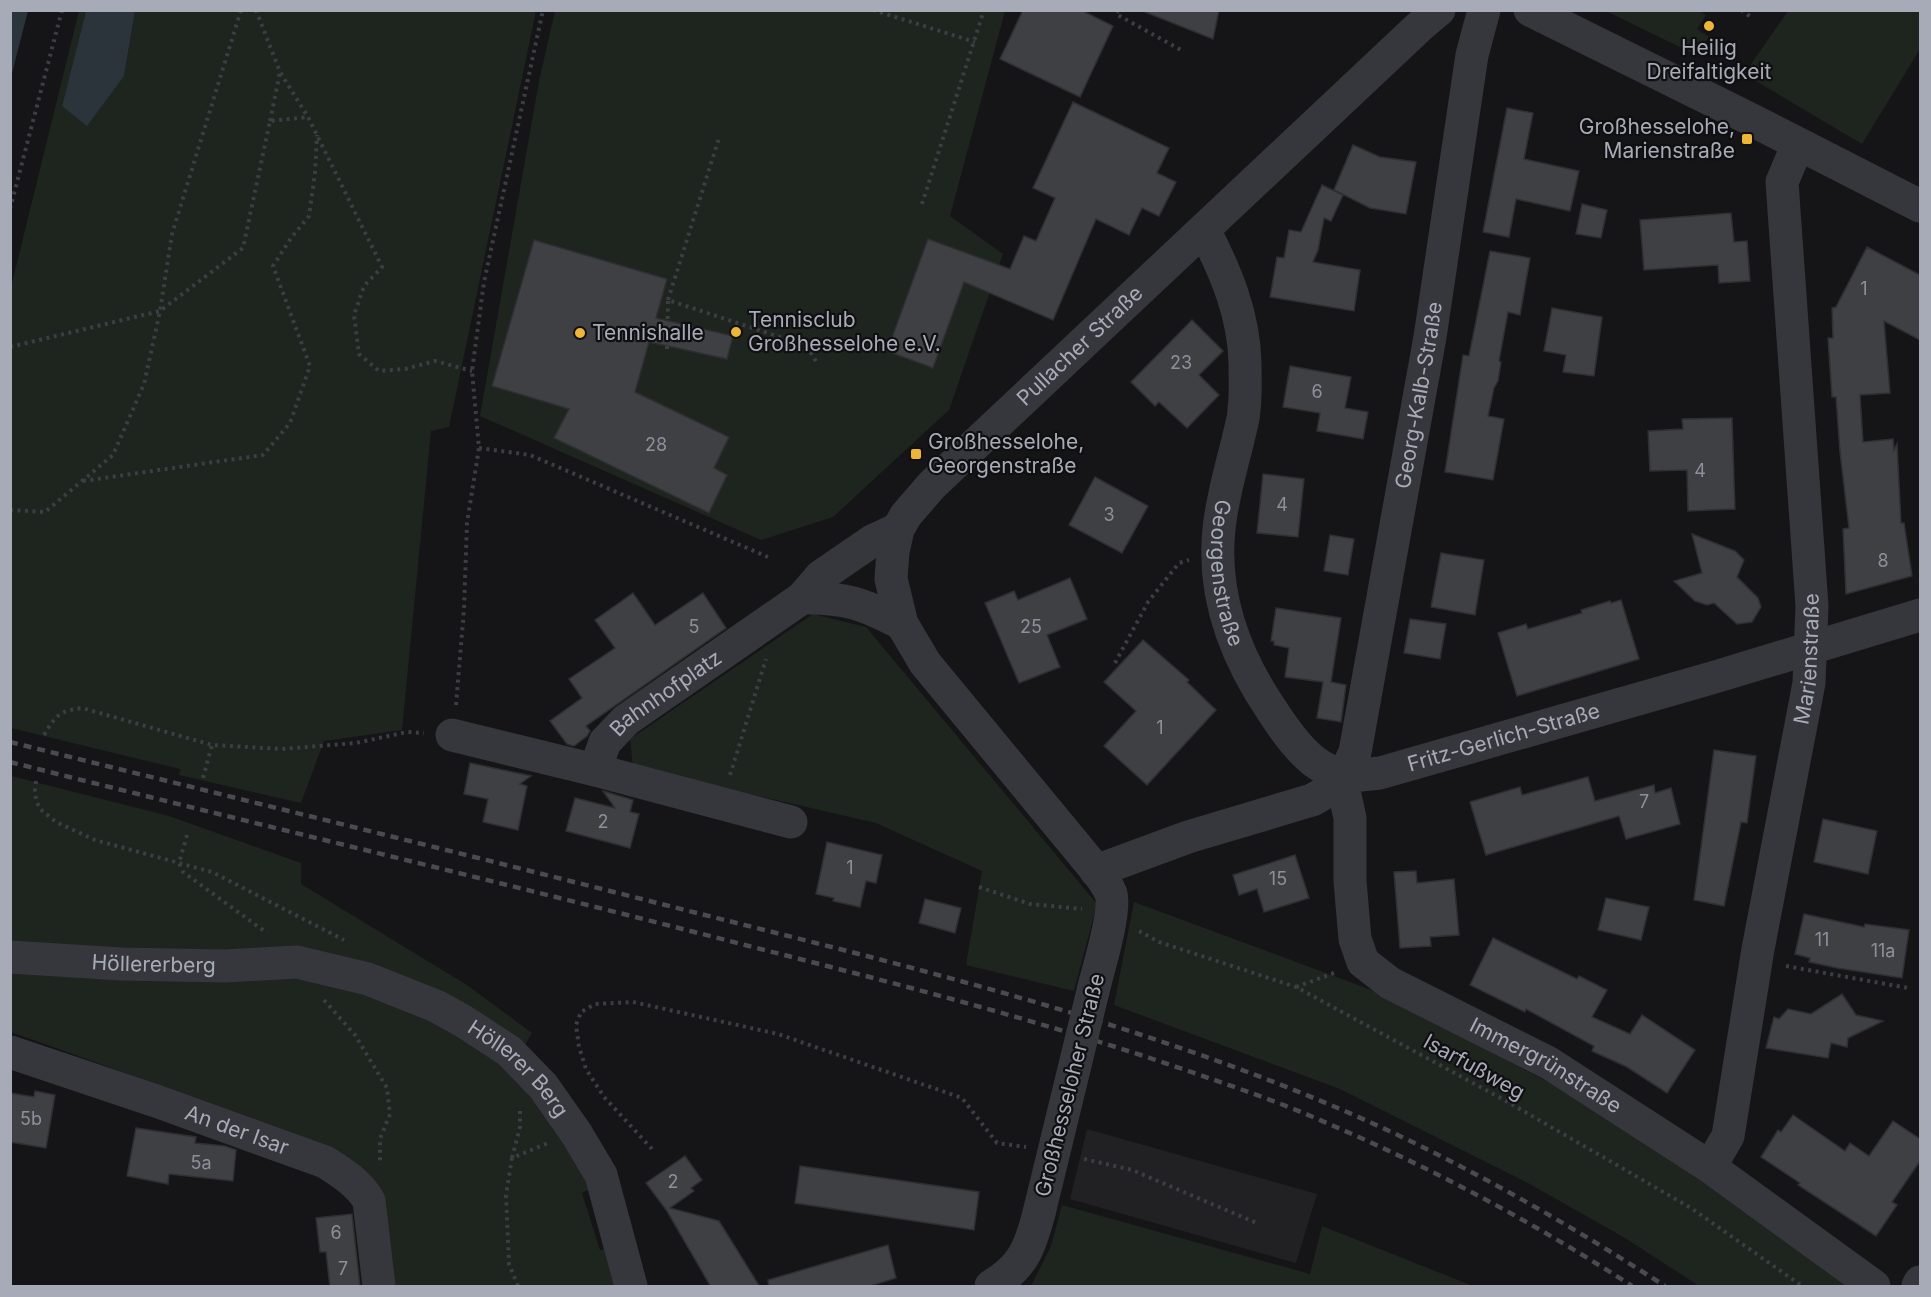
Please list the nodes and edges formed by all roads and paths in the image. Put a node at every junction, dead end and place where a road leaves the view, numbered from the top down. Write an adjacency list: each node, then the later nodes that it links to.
1 (62, 10): 24 (path)
2 (241, 10): 27 (path)
3 (256, 10): 16 (path)
4 (543, 10): 31 (path)
5 (873, 10): 14 (path)
6 (984, 10): 14 (path)
7 (1118, 10): 15 (path)
8 (1439, 10): 25 (street, Pullacher Straße)
9 (1484, 10): 48 (street, Georg-Kalb-Straße)
10 (1530, 10): 13 (street)
11 (1741, 10): 12 (path)
12 (1751, 17)
13 (1570, 22): 21 (street)
14 (975, 42): 22 (path)
15 (1181, 50)
16 (280, 72): 17 (path); 18 (path)
17 (308, 117): 18 (path); 19 (path)
18 (270, 121): 27 (path)
19 (317, 135): 31 (path); 33 (path)
20 (719, 138): 26 (path)
21 (1798, 144): 23 (street); 41 (street, Marienstraße)
22 (922, 204)
23 (1920, 206)
24 (10, 209)
25 (1204, 230): 35 (street, Pullacher Straße); 36 (street, Georgenstraße)
26 (668, 300): 29 (path); 30 (path)
27 (160, 311): 28 (path); 33 (path)
28 (10, 347)
29 (667, 350)
30 (817, 363)
31 (472, 370): 32 (path)
32 (479, 448): 37 (path); 45 (path)
33 (82, 481): 34 (path)
34 (10, 510)
35 (898, 530): 38 (street, Bahnhofplatz); 40 (street, Pullacher Straße)
36 (1219, 553): 43 (path); 48 (street, Georgenstraße)
37 (768, 558)
38 (802, 598): 40 (street); 47 (street, Bahnhofplatz)
39 (1920, 615): 41 (street, Fritz-Gerlich-Straße)
40 (902, 624): 55 (street, Pullacher Straße)
41 (1810, 648): 48 (street, Fritz-Gerlich-Straße); 61 (street, Marienstraße)
42 (769, 651): 51 (path)
43 (1115, 663)
44 (45, 735): 46 (path)
45 (452, 735): 46 (path); 47 (street)
46 (212, 745): 49 (path)
47 (595, 771): 51 (street)
48 (1341, 777): 55 (street); 63 (street)
49 (203, 778)
50 (36, 781): 54 (path)
51 (720, 804): 52 (street)
52 (791, 822)
53 (187, 835): 54 (path)
54 (179, 863): 58 (path); 59 (path)
55 (1096, 871): 57 (street, Großhesseloher Straße)
56 (980, 887): 57 (path, Isarfußweg)
57 (1110, 917): 64 (path, Isarfußweg); 79 (street, Großhesseloher Straße, bridge)
58 (267, 933)
59 (347, 942)
60 (10, 957): 62 (street, Höllererberg)
61 (1756, 961): 65 (path); 72 (street, Marienstraße)
62 (297, 962): 68 (street, Höllerer Berg)
63 (1363, 962): 64 (path); 72 (street, Immergrünstraße)
64 (1296, 987): 80 (path, Isarfußweg)
65 (1908, 988)
66 (319, 994): 73 (path)
67 (10, 1052): 76 (street, An der Isar)
68 (576, 1132): 77 (path); 78 (street, Höllerer Berg)
69 (1027, 1147): 70 (path)
70 (651, 1149)
71 (1080, 1158): 74 (path)
72 (1710, 1167): 81 (street, Immergrünstraße)
73 (378, 1174)
74 (1259, 1224)
75 (1920, 1282): 82 (street)
76 (379, 1287)
77 (518, 1287)
78 (631, 1287)
79 (991, 1287)
80 (1802, 1287)
81 (1874, 1287)
82 (1918, 1287)

